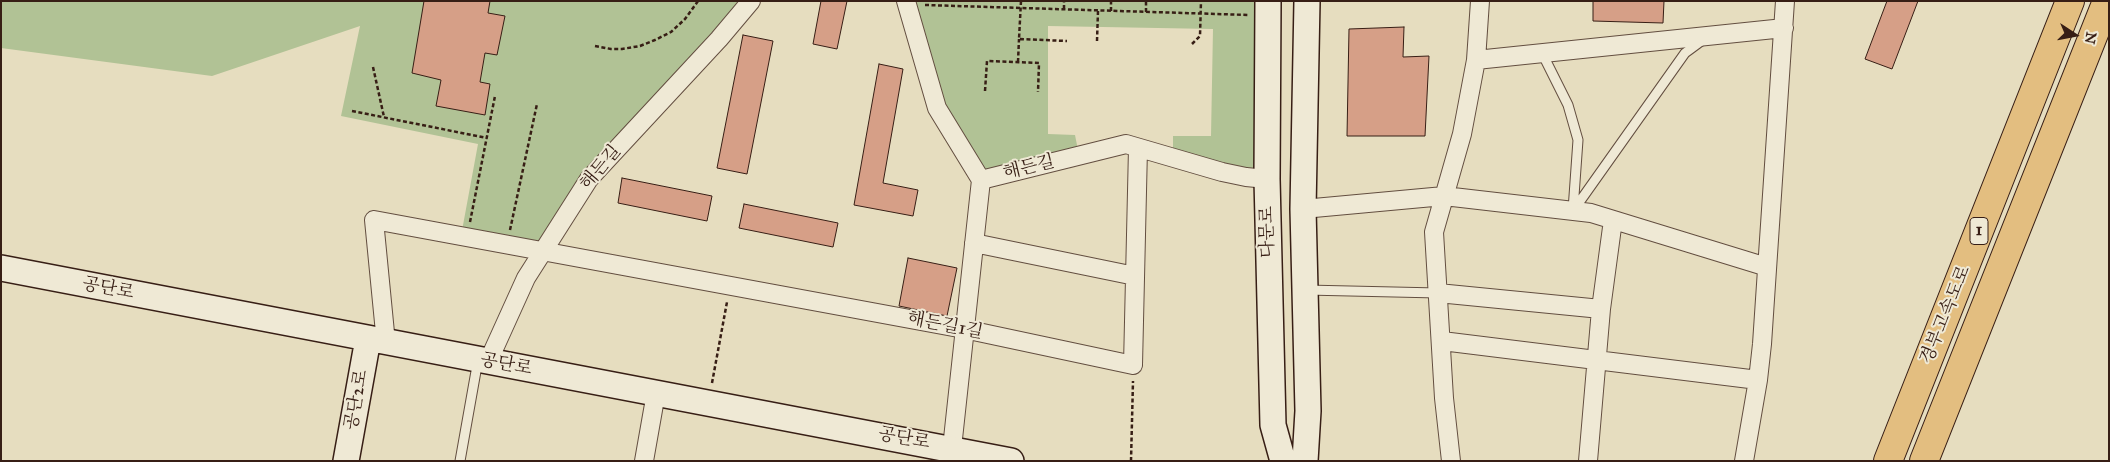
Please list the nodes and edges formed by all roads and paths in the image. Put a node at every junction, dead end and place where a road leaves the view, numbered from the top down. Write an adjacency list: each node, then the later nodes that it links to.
1 (698, 1): 29 (path)
2 (752, 1): 51 (street, 해든길)
3 (963, 1): 15 (path)
4 (1020, 1): 16 (path)
5 (1064, 1): 18 (path)
6 (1111, 1): 20 (path)
7 (1146, 1): 21 (path)
8 (1201, 1): 22 (path)
9 (1307, 1): 45 (main road, 다문로)
10 (1480, 1): 31 (street)
11 (1785, 1): 23 (street)
12 (2070, 1): 79 (highway, 경부고속도로 / 1)
13 (2107, 1): 80 (highway, 경부고속도로 / 1)
14 (907, 3): 15 (path); 43 (street, 해든길)
15 (962, 6): 16 (path)
16 (1020, 8): 18 (path); 25 (path)
17 (1268, 8): 22 (path); 42 (main road, 다문로)
18 (1064, 10): 19 (path)
19 (1098, 10): 20 (path); 27 (path)
20 (1111, 10): 21 (path)
21 (1146, 12): 22 (path)
22 (1200, 14): 28 (path)
23 (1784, 28): 24 (street); 52 (street)
24 (1708, 36): 30 (street); 46 (lane)
25 (1019, 39): 26 (path); 32 (path)
26 (1067, 41)
27 (1097, 41)
28 (1192, 44)
29 (595, 46)
30 (1542, 53): 31 (street); 46 (lane)
31 (1476, 60): 44 (street)
32 (1018, 62): 34 (path); 35 (path)
33 (373, 67): 39 (path)
34 (985, 91)
35 (1038, 92)
36 (495, 96): 40 (path)
37 (536, 104): 50 (path)
38 (352, 111): 39 (path)
39 (384, 117): 40 (path)
40 (487, 138): 48 (path)
41 (1138, 148): 42 (street, 해든길); 43 (street, 해든길); 54 (street)
42 (1267, 179): 74 (main road, 다문로)
43 (981, 180): 49 (street)
44 (1444, 196): 45 (street); 46 (street); 57 (street)
45 (1303, 209): 56 (main road, 다문로)
46 (1573, 211): 47 (street)
47 (1613, 220): 52 (street); 58 (street)
48 (467, 237): 50 (street, 해든길1길); 60 (street, 해든길1길)
49 (974, 243): 54 (street); 59 (street)
50 (507, 245): 51 (street, 해든길1길)
51 (542, 252): 55 (street, 해든길1길); 63 (street, 해든길)
52 (1768, 267): 65 (street)
53 (1, 268): 60 (main road, 공단로)
54 (1135, 276): 64 (street)
55 (731, 286): 59 (street, 해든길1길); 67 (path)
56 (1304, 290): 57 (lane); 75 (main road, 다문로)
57 (1438, 293): 58 (street); 61 (street)
58 (1601, 309): 62 (street)
59 (964, 329): 64 (street, 해든길1길); 68 (street)
60 (377, 341): 63 (main road, 공단로); 69 (main road, 공단2로)
61 (1442, 341): 62 (street); 76 (street)
62 (1597, 359): 65 (street); 77 (street)
63 (483, 361): 66 (main road, 공단로); 70 (lane)
64 (1133, 365): 73 (path)
65 (1758, 380): 78 (street)
66 (656, 393): 67 (main road, 공단로); 71 (street)
67 (708, 403): 68 (main road, 공단로)
68 (952, 454): 72 (main road, 공단로)
69 (346, 461)
70 (460, 461)
71 (644, 461)
72 (1011, 461)
73 (1131, 461)
74 (1283, 461)
75 (1305, 461)
76 (1451, 461)
77 (1588, 461)
78 (1744, 461)
79 (1888, 461)
80 (1924, 461)

